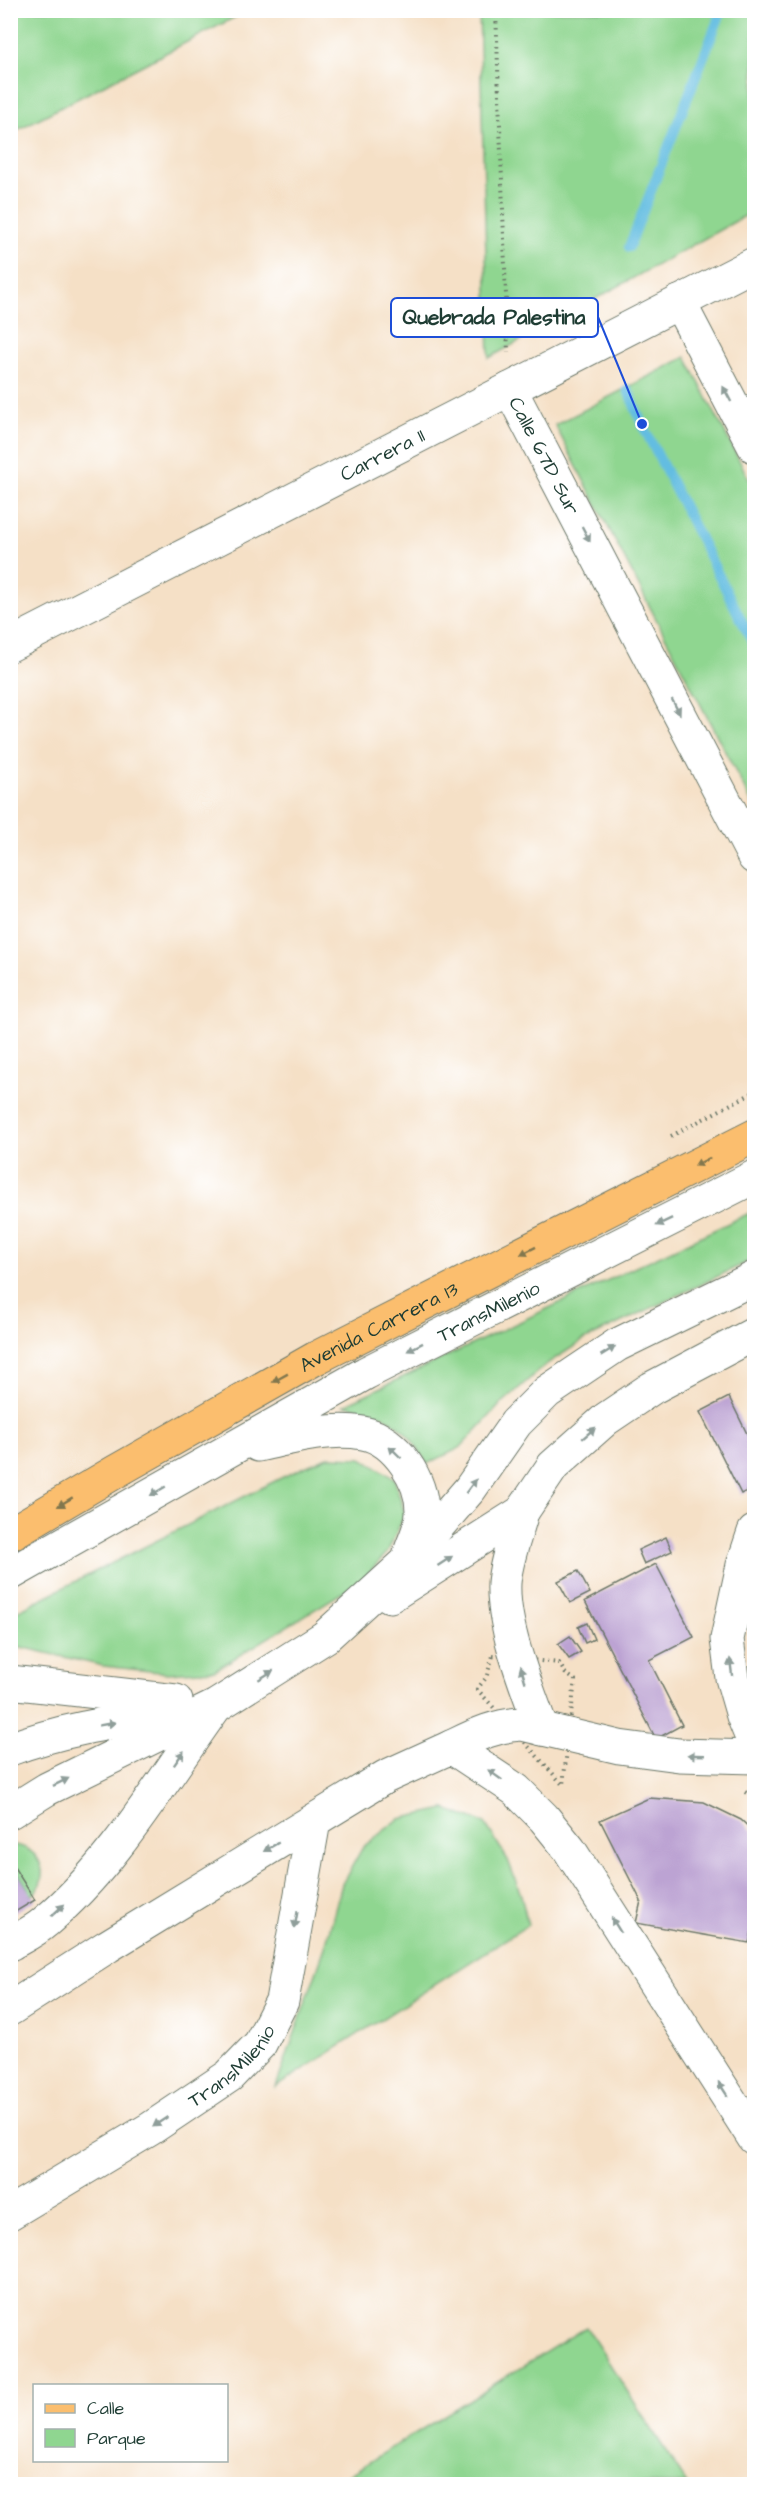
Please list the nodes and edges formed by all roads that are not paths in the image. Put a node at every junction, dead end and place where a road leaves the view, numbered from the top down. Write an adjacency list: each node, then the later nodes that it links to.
1 (754, 264): 2 (street, Carrera 11)
2 (680, 302): 3 (street, Carrera 11); 4 (street, one-way to 2)
3 (510, 389): 5 (street, Carrera 11); 6 (street, Calle 67D Sur, one-way to 6)
4 (754, 446)
5 (10, 645)
6 (754, 857)
7 (754, 1136): 12 (main road, Avenida Carrera 13, one-way to 12)
8 (754, 1177): 11 (street, TransMilenio, one-way to 11)
9 (754, 1278): 16 (street, TransMilenio, one-way to 9)
10 (754, 1334): 13 (street, TransMilenio, one-way to 10)
11 (227, 1451): 12 (street, TransMilenio); 16 (street, TransMilenio, one-way to 11); 17 (street, TransMilenio, one-way to 17)
12 (115, 1472): 15 (main road, Avenida Carrera 13, one-way to 15)
13 (522, 1512): 18 (street, TransMilenio, one-way to 13); 21 (street, TransMilenio, one-way to 13)
14 (754, 1532): 22 (street, one-way to 14)
15 (10, 1534)
16 (406, 1563): 18 (street, TransMilenio)
17 (10, 1574)
18 (325, 1637): 20 (street, TransMilenio, one-way to 18)
19 (10, 1682): 20 (street)
20 (216, 1706): 24 (street, TransMilenio, one-way to 20); 26 (street, TransMilenio, one-way to 20); 28 (street, TransMilenio, one-way to 20)
21 (542, 1729): 23 (street); 25 (street, one-way to 21)
22 (754, 1743)
23 (451, 1747): 27 (street); 30 (street, one-way to 23)
24 (10, 1749)
25 (754, 1758)
26 (10, 1812)
27 (314, 1821): 29 (street, one-way to 29); 31 (street, TransMilenio, one-way to 31)
28 (10, 1944)
29 (10, 2009)
30 (754, 2138)
31 (10, 2213)

